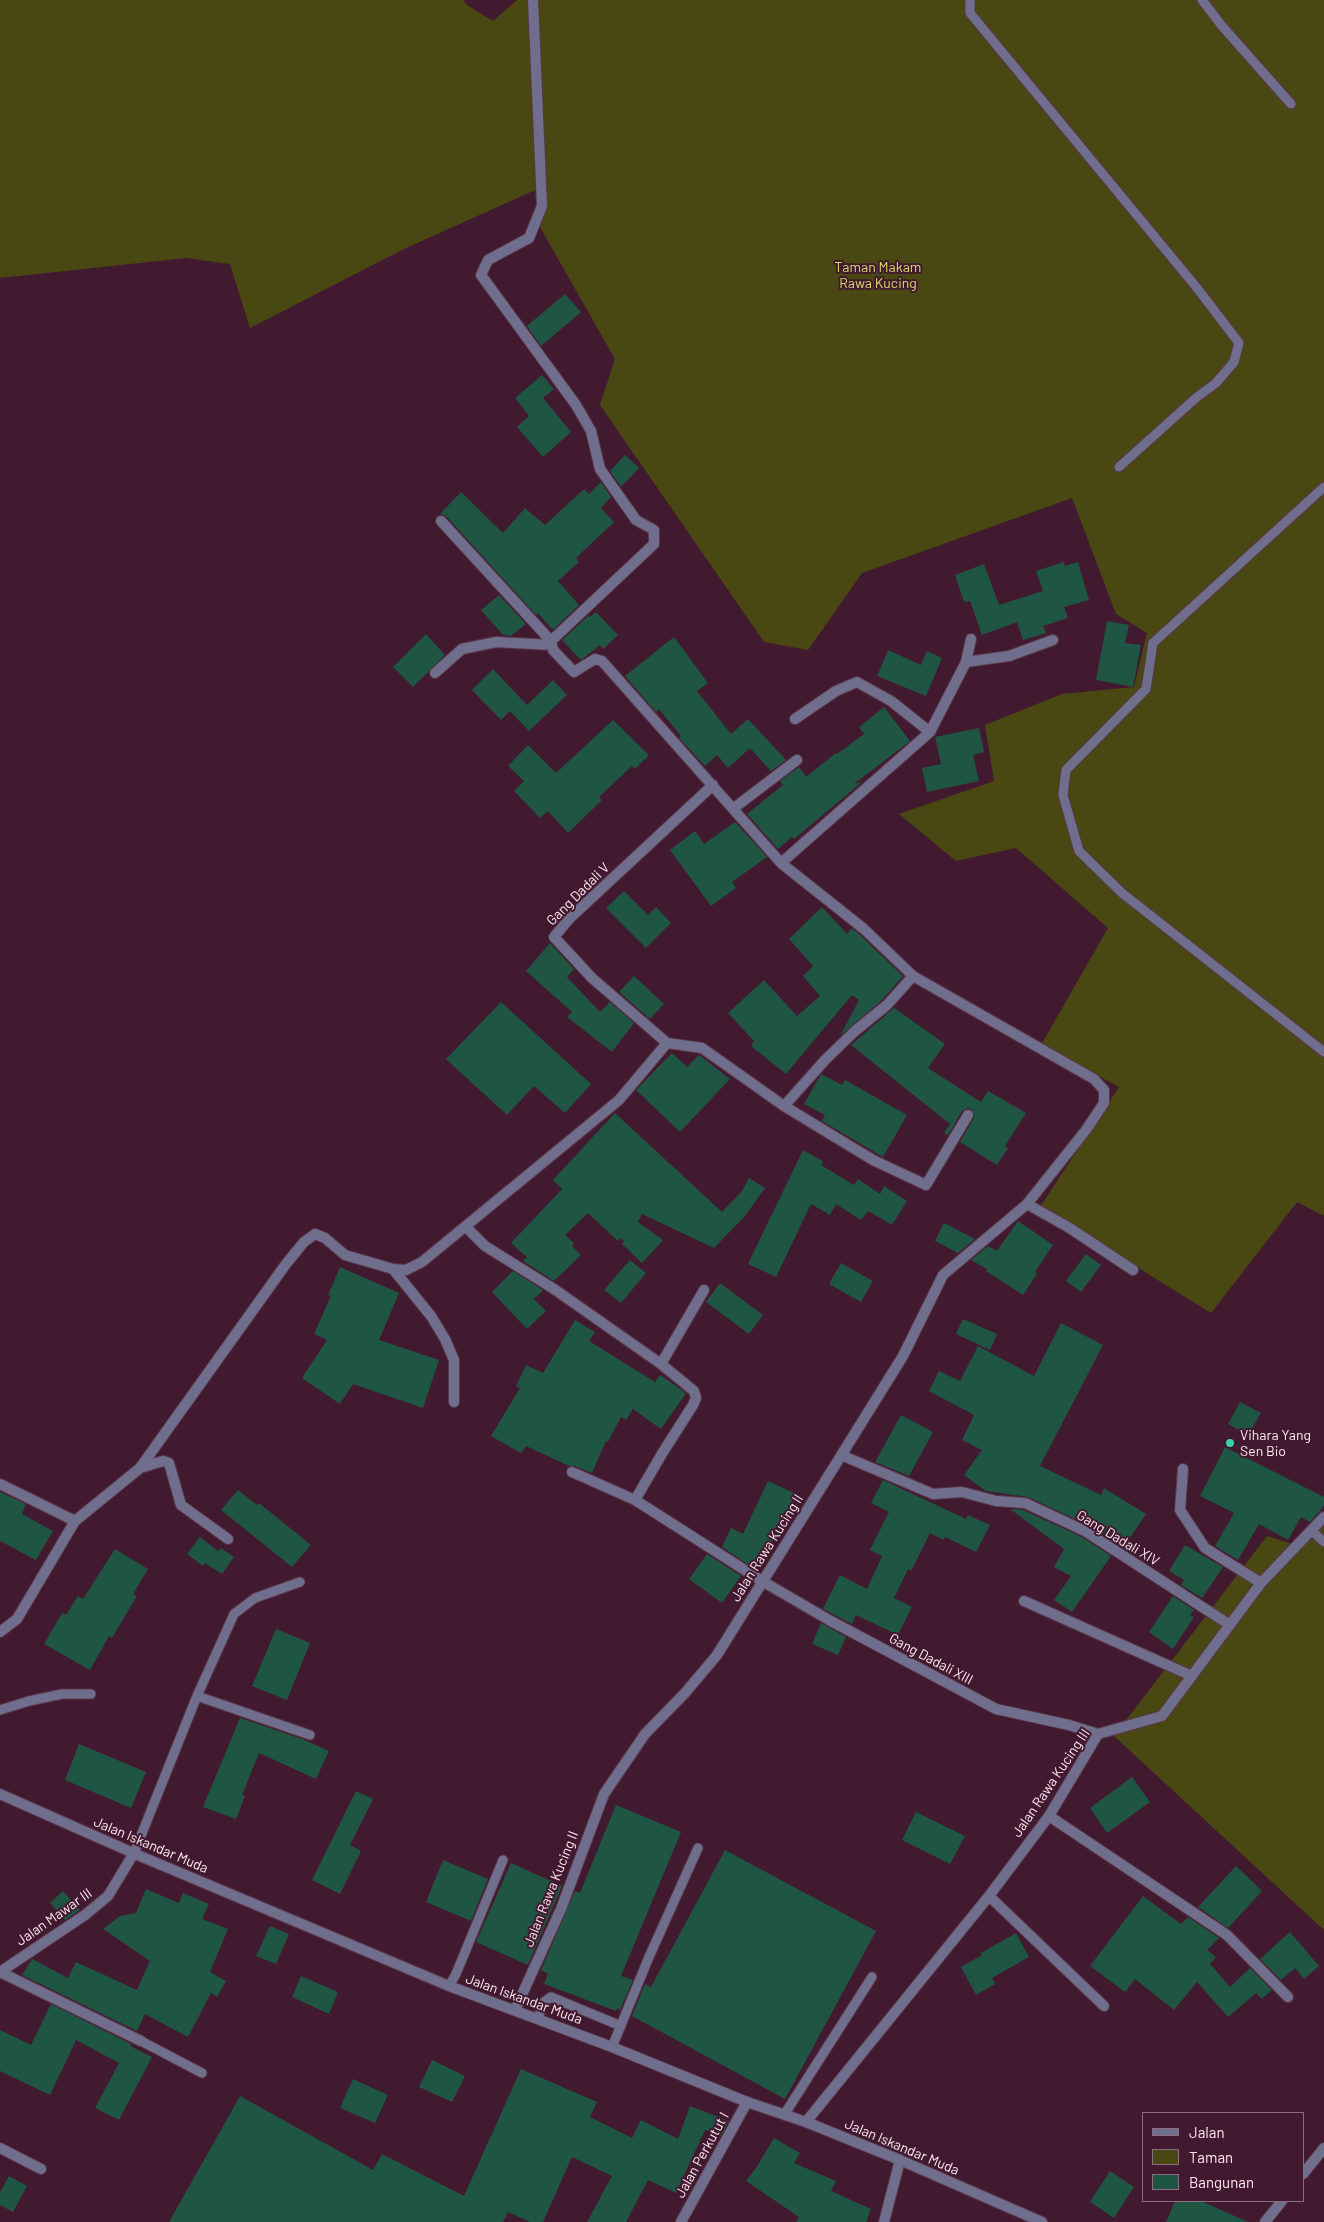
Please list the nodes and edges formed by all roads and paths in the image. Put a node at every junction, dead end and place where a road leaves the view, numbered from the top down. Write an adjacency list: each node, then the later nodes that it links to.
1 (533, 0): 10 (street)
2 (970, 0): 5 (lane)
3 (1202, 0): 4 (lane)
4 (1291, 104)
5 (1119, 467)
6 (1324, 487): 21 (lane)
7 (441, 521): 10 (street)
8 (971, 639): 11 (street)
9 (1054, 640): 11 (street)
10 (552, 643): 12 (street); 16 (street, Jalan Rawa Kucing II)
11 (966, 662): 14 (street)
12 (435, 673)
13 (795, 719): 14 (street)
14 (930, 732): 18 (street)
15 (797, 760): 17 (street)
16 (713, 785): 17 (street, Jalan Rawa Kucing II); 20 (street, Gang Dadali V)
17 (734, 808): 18 (street, Jalan Rawa Kucing II)
18 (781, 863): 19 (street, Jalan Rawa Kucing II)
19 (913, 976): 22 (street); 24 (street, Jalan Rawa Kucing II)
20 (667, 1043): 22 (street); 25 (street)
21 (1324, 1052)
22 (784, 1106): 23 (street)
23 (968, 1116)
24 (1027, 1204): 27 (street); 31 (street, Jalan Rawa Kucing II)
25 (466, 1227): 26 (street); 29 (street)
26 (393, 1269): 30 (street); 32 (street)
27 (1133, 1270)
28 (704, 1290): 29 (street)
29 (661, 1364): 36 (street)
30 (454, 1402)
31 (841, 1455): 42 (street, Jalan Rawa Kucing II); 46 (street, Gang Dadali XIV)
32 (140, 1468): 38 (street); 40 (street)
33 (1183, 1469): 44 (street)
34 (572, 1472): 36 (street, Gang Dadali XIII)
35 (0, 1484): 38 (street)
36 (635, 1500): 42 (street, Gang Dadali XIII)
37 (1324, 1517): 39 (street, Jalan Rawa Kucing III)
38 (75, 1521): 47 (street)
39 (1312, 1531): 41 (lane); 44 (street, Jalan Rawa Kucing III)
40 (228, 1539)
41 (1324, 1542)
42 (762, 1581): 52 (street, Gang Dadali XIII); 65 (street, Jalan Rawa Kucing II)
43 (300, 1582): 50 (lane)
44 (1261, 1583): 46 (street, Jalan Rawa Kucing III)
45 (1024, 1601): 48 (street)
46 (1230, 1625): 48 (street, Jalan Rawa Kucing III)
47 (0, 1632)
48 (1192, 1676): 52 (street, Jalan Rawa Kucing III)
49 (91, 1694): 51 (lane)
50 (197, 1696): 53 (lane); 57 (lane)
51 (0, 1710)
52 (1098, 1734): 55 (street, Jalan Rawa Kucing III)
53 (310, 1735)
54 (0, 1794): 57 (street, Jalan Iskandar Muda)
55 (1049, 1816): 59 (street, Jalan Rawa Kucing III); 63 (street)
56 (698, 1848): 67 (lane)
57 (134, 1853): 60 (street, Jalan Mawar III); 62 (street, Jalan Iskandar Muda)
58 (503, 1860): 62 (lane)
59 (989, 1896): 64 (street); 73 (street, Jalan Rawa Kucing III)
60 (0, 1972): 68 (street)
61 (872, 1977): 72 (lane)
62 (449, 1986): 65 (street, Jalan Iskandar Muda)
63 (1288, 1997)
64 (1104, 2006)
65 (515, 2010): 66 (street, Jalan Iskandar Muda)
66 (538, 2018): 67 (lane); 69 (street, Jalan Iskandar Muda)
67 (621, 2026): 69 (lane)
68 (140, 2041): 70 (lane)
69 (612, 2047): 71 (street, Jalan Iskandar Muda)
70 (202, 2073)
71 (747, 2102): 72 (street, Jalan Iskandar Muda); 80 (street, Jalan Perkutut I)
72 (784, 2115): 73 (street, Jalan Iskandar Muda)
73 (806, 2122): 76 (street, Jalan Iskandar Muda)
74 (0, 2148): 77 (street)
75 (1324, 2148): 78 (street)
76 (900, 2160): 81 (street); 82 (street, Jalan Iskandar Muda)
77 (41, 2169)
78 (1304, 2173)
79 (1281, 2202): 83 (street)
80 (681, 2222)
81 (884, 2222)
82 (1042, 2222)
83 (1266, 2222)

